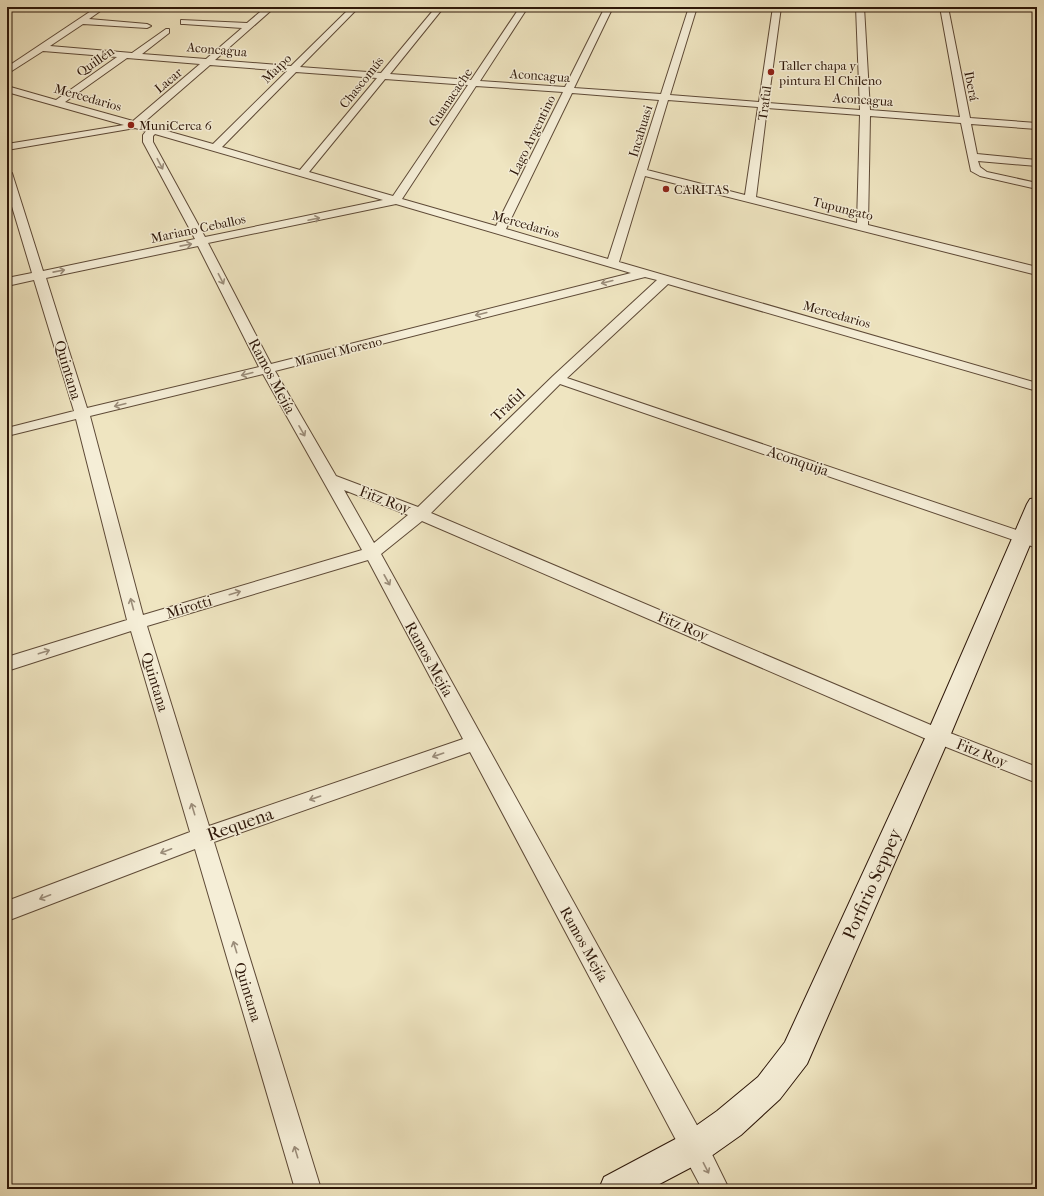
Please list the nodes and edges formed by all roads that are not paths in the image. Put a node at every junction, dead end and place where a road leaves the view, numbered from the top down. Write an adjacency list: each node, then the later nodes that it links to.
1 (102, 7): 13 (street)
2 (272, 7): 16 (street, Lacar)
3 (355, 7): 21 (street, Maipo)
4 (440, 7): 23 (street, Chascomús)
5 (524, 7): 24 (street, Guanacache)
6 (609, 7): 26 (street, Lago Argentino)
7 (693, 7): 27 (street, Incahuasi)
8 (777, 7): 29 (street, Traful)
9 (860, 7): 30 (street)
10 (944, 7): 31 (street, Iberá)
11 (999, 7): 12 (street)
12 (1037, 10)
13 (81, 21): 15 (street); 18 (street)
14 (184, 22): 16 (street)
15 (147, 26)
16 (250, 26): 20 (street, Lacar)
17 (166, 31): 19 (street, Quillén)
18 (42, 48): 19 (street, Aconcagua); 22 (street)
19 (131, 55): 20 (street, Aconcagua); 28 (street, Quillén)
20 (209, 62): 21 (street, Aconcagua); 32 (street, Lacar)
21 (294, 69): 23 (street, Aconcagua); 36 (street, Maipo)
22 (7, 71)
23 (383, 76): 24 (street, Aconcagua); 41 (street, Chascomús)
24 (475, 83): 26 (street, Aconcagua); 44 (street, Guanacache)
25 (7, 89): 28 (street, Mercedarios)
26 (569, 90): 27 (street, Aconcagua); 46 (street, Lago Argentino)
27 (665, 97): 29 (street, Aconcagua); 39 (street, Incahuasi)
28 (58, 103): 32 (street, Mercedarios)
29 (763, 105): 30 (street, Aconcagua); 43 (street, Traful)
30 (865, 113): 31 (street, Aconcagua); 45 (street)
31 (965, 120): 33 (street, Aconcagua); 37 (street, Iberá)
32 (135, 125): 34 (street, Mercedarios); 35 (street)
33 (1037, 126)
34 (153, 130): 36 (street, Mercedarios); 47 (street, Ramos Mejía, one-way to 47)
35 (7, 147)
36 (215, 148): 41 (street, Mercedarios)
37 (972, 157): 38 (street); 42 (street, Iberá)
38 (1037, 163)
39 (641, 172): 43 (street, Tupungato); 48 (street, Incahuasi)
40 (7, 173): 51 (street, Quintana)
41 (302, 174): 44 (street, Mercedarios)
42 (1037, 186)
43 (750, 199): 45 (street, Tupungato)
44 (395, 201): 46 (street, Mercedarios); 47 (street, Mariano Ceballos, one-way to 44)
45 (862, 227): 50 (street, Tupungato)
46 (500, 230): 48 (street, Mercedarios)
47 (202, 242): 51 (street, Mariano Ceballos, one-way to 47); 54 (street, Ramos Mejía, one-way to 54)
48 (613, 263): 49 (street, Mercedarios)
49 (645, 272): 52 (street, Mercedarios); 54 (street, Manuel Moreno, one-way to 54)
50 (1037, 272)
51 (38, 275): 53 (street, Mariano Ceballos); 57 (street, Quintana)
52 (666, 279): 55 (street, Traful); 56 (street, Mercedarios)
53 (7, 282)
54 (267, 369): 57 (street, Manuel Moreno, one-way to 57); 59 (street, Ramos Mejía, one-way to 59)
55 (558, 379): 61 (street, Traful); 62 (street, Aconquija)
56 (1037, 387)
57 (82, 414): 58 (street, Manuel Moreno); 64 (street, Quintana, one-way to 57)
58 (7, 432)
59 (329, 479): 61 (street, Fitz Roy); 63 (street, Ramos Mejía)
60 (1037, 504): 62 (main road, Porfirio Seppey)
61 (420, 514): 63 (street, Traful); 66 (street, Fitz Roy)
62 (1030, 540): 66 (main road, Porfirio Seppey)
63 (372, 553): 64 (street, Mirotti, one-way to 63); 67 (street, Ramos Mejía, one-way to 67)
64 (137, 622): 65 (street, Mirotti, one-way to 64); 69 (street, Quintana, one-way to 64)
65 (7, 664)
66 (938, 736): 68 (street, Fitz Roy); 71 (main road, Porfirio Seppey)
67 (475, 743): 69 (street, Requena, one-way to 69); 71 (street, Ramos Mejía)
68 (1037, 776)
69 (202, 837): 70 (street, Requena, one-way to 70); 72 (street, Quintana, one-way to 69)
70 (7, 911)
71 (695, 1147): 73 (main road, Porfirio Seppey); 74 (street, Ramos Mejía, one-way to 74)
72 (308, 1189)
73 (616, 1189)
74 (716, 1189)

